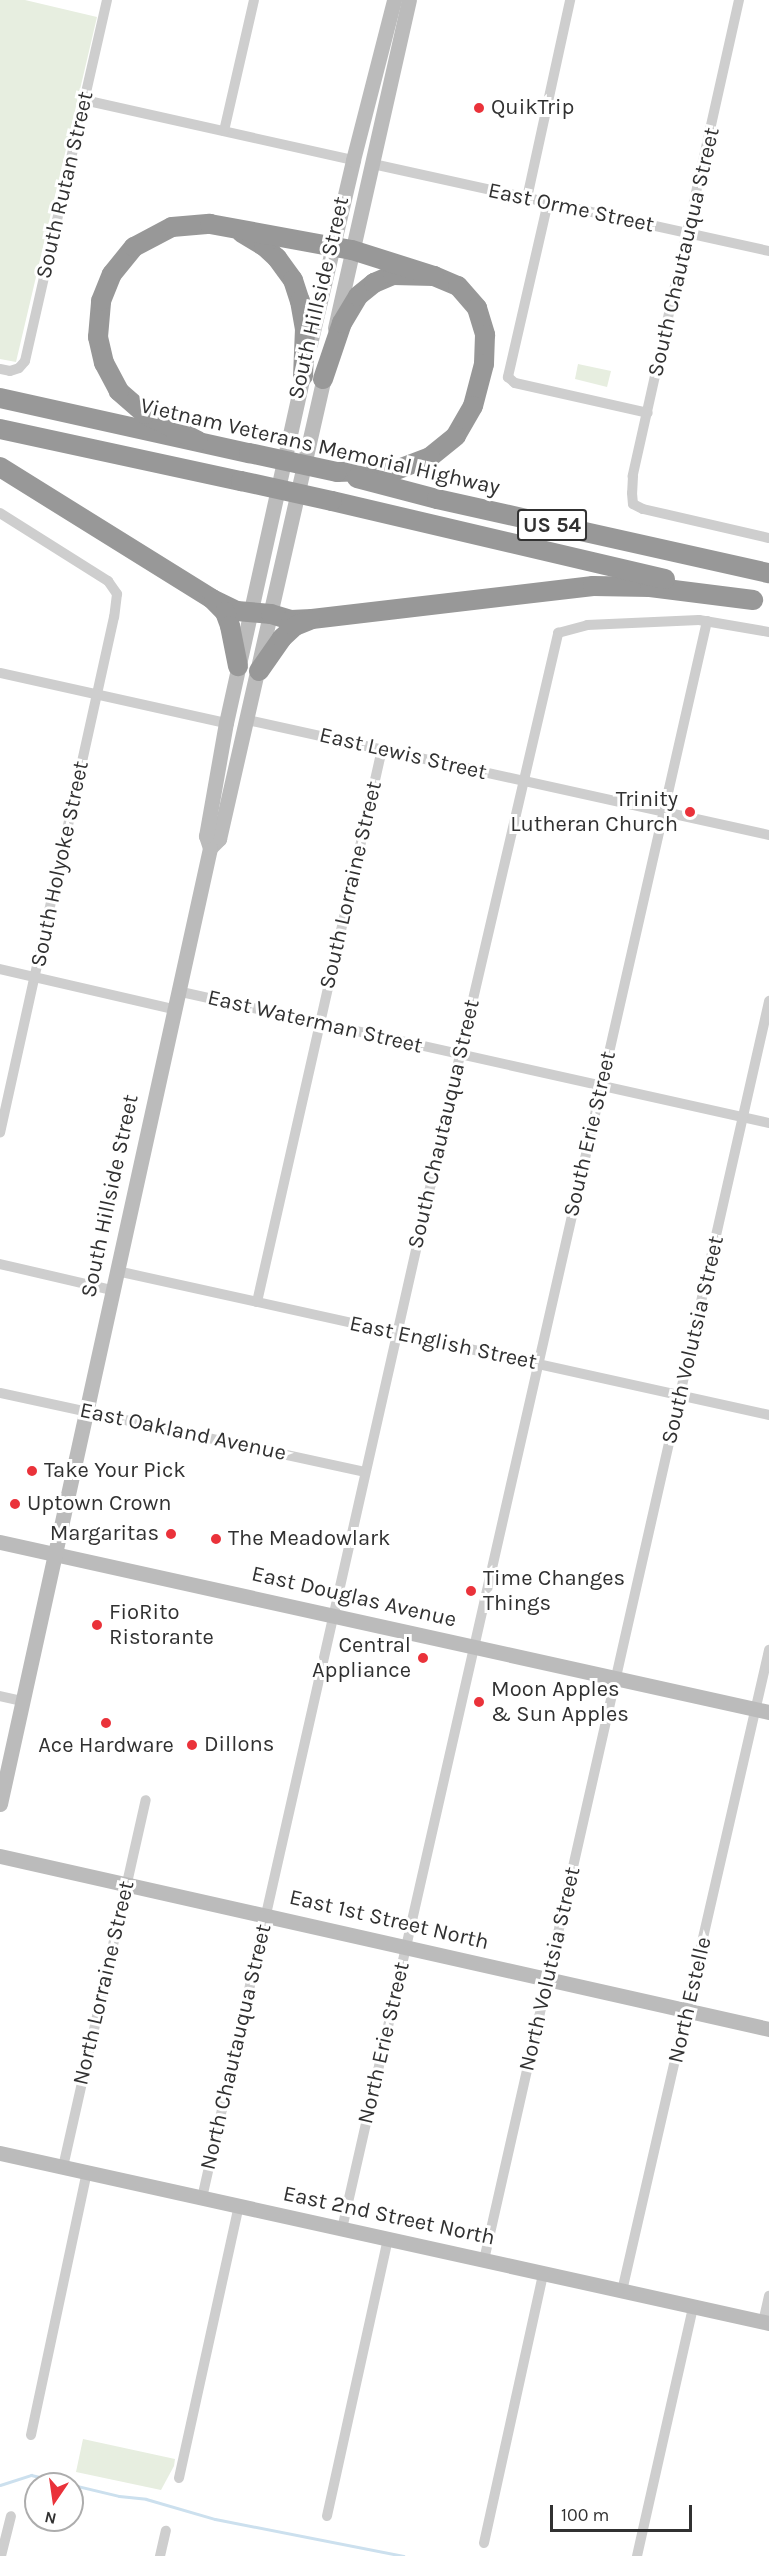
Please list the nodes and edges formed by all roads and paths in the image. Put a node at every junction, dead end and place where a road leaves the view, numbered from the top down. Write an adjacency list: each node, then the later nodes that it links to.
1 (107, 0): 7 (street, South Rutan Street)
2 (254, 0): 8 (street)
3 (394, 0): 9 (main road, South Hillside Street)
4 (409, 0): 10 (main road, South Hillside Street)
5 (570, 0): 11 (street)
6 (739, 0): 14 (street, South Chautauqua Street)
7 (84, 100): 8 (street); 19 (street, South Rutan Street)
8 (224, 131): 9 (street)
9 (353, 160): 15 (main road, South Hillside Street)
10 (373, 164): 11 (street, East Orme Street); 16 (main road, South Hillside Street)
11 (527, 198): 12 (street, East Orme Street)
12 (548, 202): 14 (street, East Orme Street); 23 (street)
13 (226, 226): 15 (highway); 20 (highway); 25 (highway)
14 (688, 233): 17 (street, East Orme Street); 23 (street, South Chautauqua Street)
15 (333, 246): 16 (highway); 20 (main road, South Hillside Street)
16 (352, 250): 18 (highway); 21 (main road, South Hillside Street)
17 (769, 251)
18 (434, 276): 21 (highway); 27 (highway)
19 (0, 369)
20 (303, 376): 33 (main road, South Hillside Street)
21 (323, 379): 34 (main road, South Hillside Street)
22 (0, 398): 25 (highway, Vietnam Veterans Memorial Highway / US 54)
23 (648, 413): 29 (street, South Chautauqua Street)
24 (0, 429): 32 (highway, US 54, bridge)
25 (198, 441): 27 (highway, Vietnam Veterans Memorial Highway / US 54, bridge)
26 (0, 467): 31 (highway)
27 (337, 472): 30 (highway, Vietnam Veterans Memorial Highway / US 54)
28 (0, 513): 41 (street, South Holyoke Street)
29 (769, 537)
30 (769, 573)
31 (212, 599): 33 (highway); 38 (highway)
32 (761, 601): 35 (highway)
33 (251, 612): 34 (highway); 38 (main road, South Hillside Street)
34 (271, 614): 35 (highway); 39 (main road, South Hillside Street)
35 (312, 619): 39 (highway)
36 (707, 621): 37 (street); 45 (street, South Chautauqua Street); 46 (street, South Erie Street)
37 (769, 632)
38 (238, 666): 43 (main road, South Hillside Street)
39 (259, 671): 42 (main road, South Hillside Street)
40 (0, 673): 41 (street)
41 (97, 694): 43 (street); 50 (street, South Holyoke Street)
42 (248, 720): 44 (street, East Lewis Street); 48 (main road, South Hillside Street)
43 (226, 723): 48 (main road, South Hillside Street)
44 (382, 749): 45 (street, East Lewis Street); 54 (street, South Lorraine Street)
45 (523, 781): 46 (street, East Lewis Street); 55 (street, South Chautauqua Street)
46 (663, 812): 47 (street, East Lewis Street); 56 (street, South Erie Street)
47 (769, 835)
48 (210, 848): 51 (main road, South Hillside Street)
49 (0, 969): 50 (street, East Waterman Street)
50 (35, 977): 53 (street, East Waterman Street); 59 (street, South Holyoke Street)
51 (177, 992): 53 (main road, South Hillside Street); 54 (street, East Waterman Street)
52 (769, 1001): 57 (street, South Volutsia Street)
53 (173, 1009): 61 (main road, South Hillside Street)
54 (319, 1024): 55 (street, East Waterman Street); 63 (street, South Lorraine Street)
55 (460, 1055): 56 (street, East Waterman Street); 64 (street, South Chautauqua Street)
56 (601, 1085): 57 (street, East Waterman Street); 65 (street, South Erie Street)
57 (743, 1117): 58 (street, East Waterman Street); 67 (street, South Volutsia Street)
58 (769, 1123)
59 (0, 1133)
60 (0, 1264): 62 (street)
61 (117, 1271): 62 (main road, South Hillside Street); 63 (street, East English Street)
62 (112, 1290): 68 (main road, South Hillside Street)
63 (257, 1302): 64 (street, East English Street)
64 (397, 1333): 65 (street, East English Street); 70 (street, South Chautauqua Street)
65 (538, 1364): 67 (street, East English Street); 74 (street, South Erie Street)
66 (0, 1393): 68 (street, East Oakland Avenue)
67 (680, 1396): 69 (street, East English Street); 76 (street, South Volutsia Street)
68 (85, 1411): 70 (street, East Oakland Avenue); 72 (main road, South Hillside Street)
69 (769, 1415)
70 (365, 1472): 73 (street, South Chautauqua Street)
71 (0, 1542): 72 (main road, East Douglas Avenue)
72 (54, 1553): 73 (main road, East Douglas Avenue); 78 (main road, South Hillside Street)
73 (333, 1615): 74 (main road, East Douglas Avenue); 84 (street, North Chautauqua Street)
74 (476, 1647): 76 (main road, East Douglas Avenue); 85 (street, North Erie Street)
75 (769, 1650): 79 (street, North Estelle)
76 (617, 1678): 79 (main road, East Douglas Avenue); 86 (street, North Volutsia Street)
77 (0, 1696): 78 (street)
78 (22, 1701): 81 (main road, South Hillside Street)
79 (763, 1711): 87 (street, North Estelle)
80 (146, 1800): 83 (street, North Lorraine Street)
81 (0, 1804)
82 (0, 1856): 83 (main road, East 1st Street North)
83 (126, 1884): 84 (main road, East 1st Street North); 90 (street, North Lorraine Street)
84 (266, 1916): 85 (main road, East 1st Street North); 92 (street, North Chautauqua Street)
85 (405, 1947): 86 (main road, East 1st Street North); 94 (street, North Erie Street)
86 (547, 1979): 87 (main road, East 1st Street North); 96 (street, North Volutsia Street)
87 (687, 2010): 88 (main road, East 1st Street North); 98 (street, North Estelle)
88 (769, 2029)
89 (0, 2153): 90 (main road, East 2nd Street North)
90 (63, 2167): 91 (main road, East 2nd Street North)
91 (87, 2172): 92 (main road, East 2nd Street North); 102 (street)
92 (202, 2198): 93 (main road, East 2nd Street North)
93 (239, 2206): 94 (main road, East 2nd Street North); 103 (street)
94 (342, 2229): 95 (main road, East 2nd Street North)
95 (388, 2239): 96 (main road, East 2nd Street North); 105 (street)
96 (484, 2260): 97 (main road, East 2nd Street North)
97 (543, 2274): 98 (main road, East 2nd Street North); 107 (street)
98 (622, 2291): 100 (main road, East 2nd Street North)
99 (769, 2296): 101 (street)
100 (693, 2307): 101 (main road, East 2nd Street North); 110 (street)
101 (766, 2323)
102 (31, 2435)
103 (179, 2478)
104 (11, 2516): 108 (street)
105 (327, 2516)
106 (166, 2530): 109 (street)
107 (484, 2543)
108 (2, 2556)
109 (160, 2556)
110 (637, 2556)

